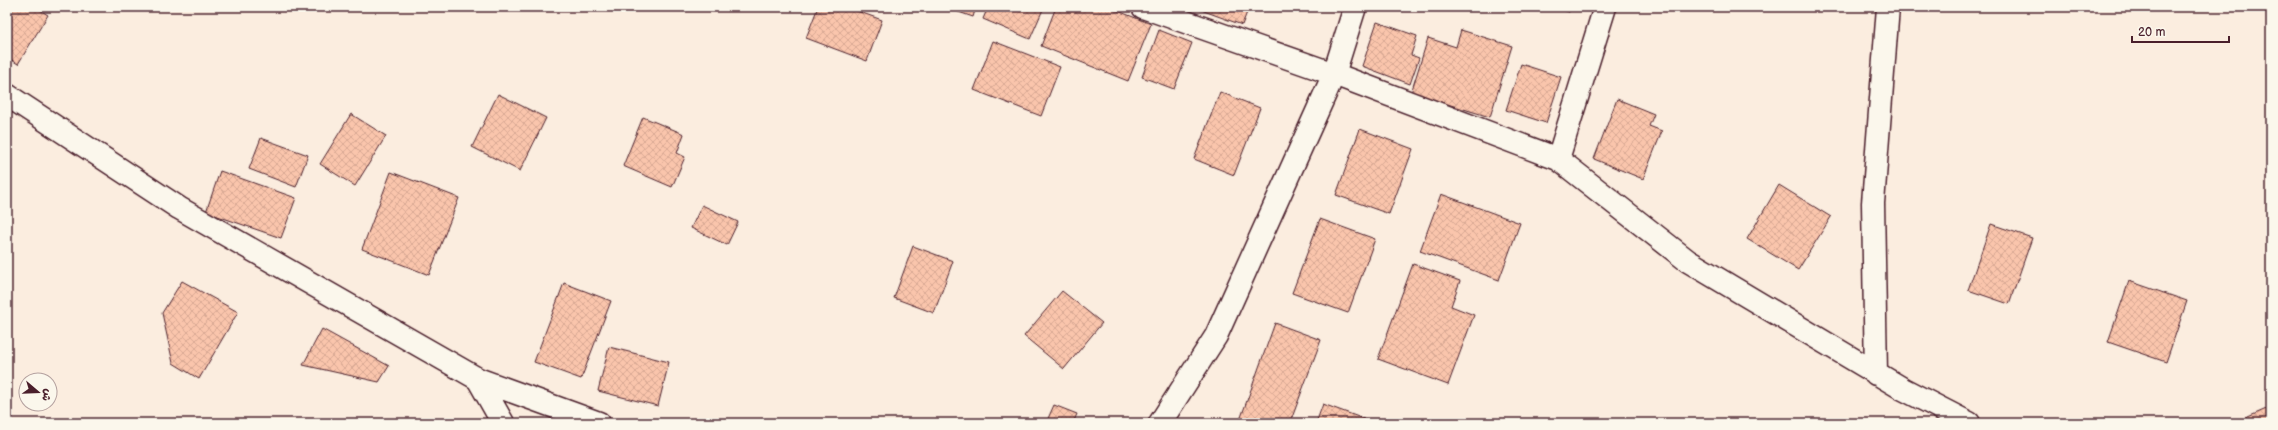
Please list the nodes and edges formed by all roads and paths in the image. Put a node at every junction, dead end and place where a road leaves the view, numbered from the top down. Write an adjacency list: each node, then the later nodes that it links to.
1 (1143, 7): 5 (street)
2 (1355, 7): 5 (street)
3 (1606, 7): 7 (street)
4 (1888, 7): 8 (street)
5 (1334, 74): 7 (street); 12 (street)
6 (7, 95): 9 (street)
7 (1558, 159): 8 (street)
8 (1876, 374): 13 (street)
9 (478, 379): 10 (street); 11 (street)
10 (503, 423)
11 (599, 423)
12 (1160, 423)
13 (1969, 423)

